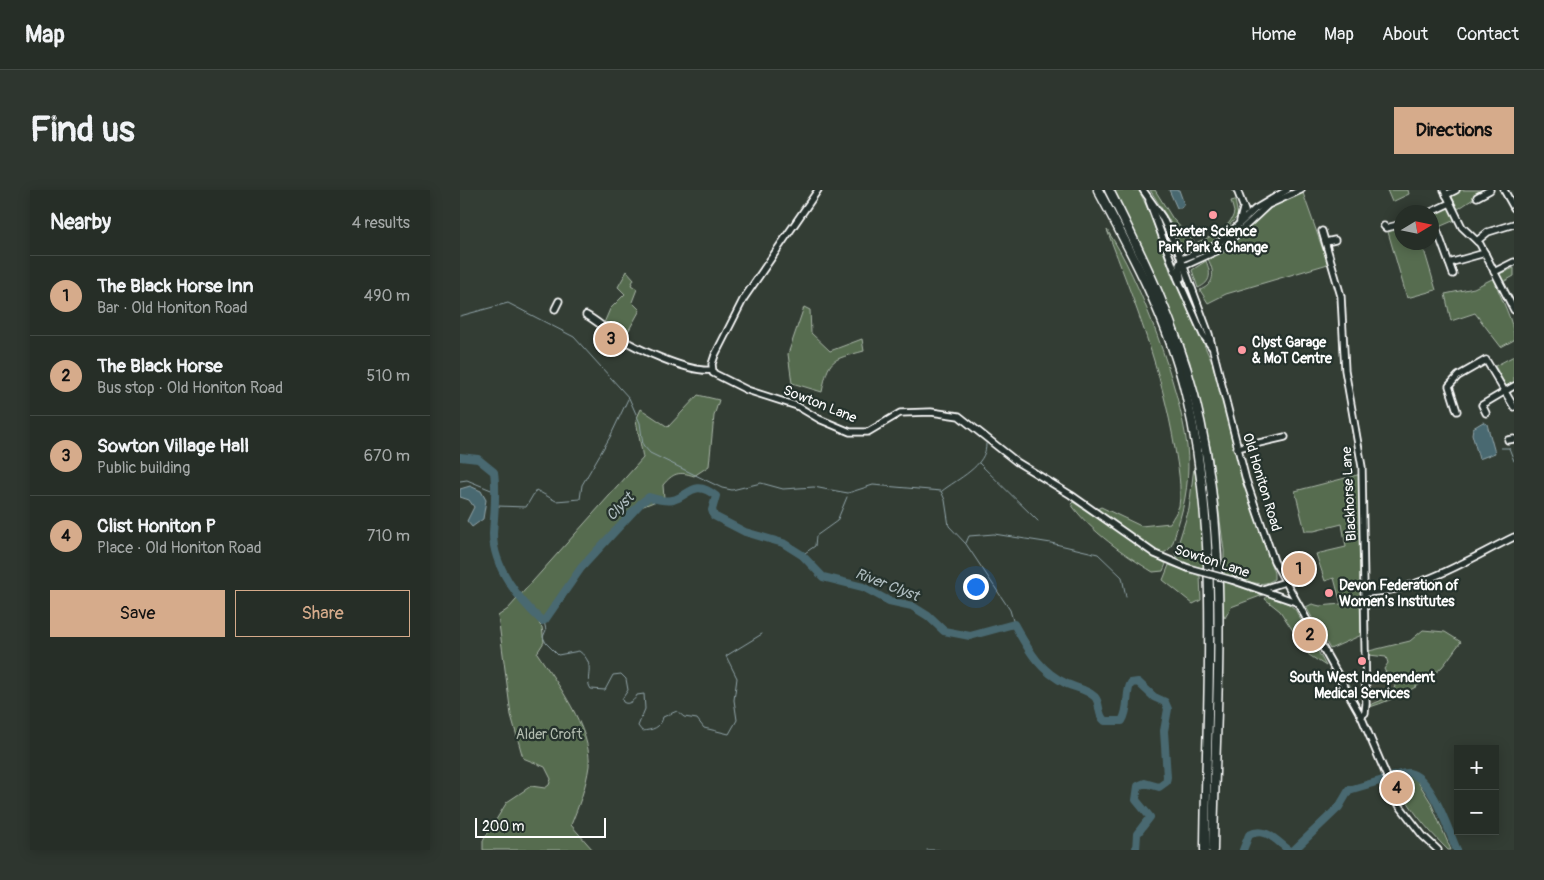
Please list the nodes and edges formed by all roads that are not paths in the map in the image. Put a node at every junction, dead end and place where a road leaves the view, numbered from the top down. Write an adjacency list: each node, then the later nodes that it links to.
1 (818, 190): 43 (street)
2 (1098, 190): 59 (highway)
3 (1110, 190): 60 (highway)
4 (1143, 190): 12 (street, Old Honiton Road)
5 (1237, 190): 17 (street)
6 (1287, 190): 19 (street)
7 (1300, 190): 18 (street)
8 (1456, 190): 11 (street)
9 (1490, 190): 13 (street)
10 (1504, 190): 16 (street)
11 (1445, 192): 14 (street)
12 (1147, 196): 31 (street, Old Honiton Road); 33 (street, Old Honiton Road)
13 (1477, 197)
14 (1450, 203): 15 (street); 28 (street)
15 (1439, 208)
16 (1514, 208)
17 (1243, 209): 19 (street); 26 (street)
18 (1261, 210): 19 (street); 20 (street)
19 (1249, 215): 20 (street); 26 (street)
20 (1249, 222): 33 (street)
21 (1514, 224): 28 (street)
22 (1384, 226): 23 (street)
23 (1394, 226)
24 (1322, 231): 29 (street, Blackhorse Lane)
25 (1439, 236): 34 (street)
26 (1226, 238): 33 (street)
27 (1335, 240): 29 (street)
28 (1477, 241): 30 (street)
29 (1326, 242): 55 (street, Blackhorse Lane)
30 (1485, 253): 34 (street); 35 (street)
31 (1167, 255): 33 (street); 37 (street, Old Honiton Road)
32 (1514, 262): 35 (street)
33 (1182, 263): 37 (street, Old Honiton Road); 42 (street, Old Honiton Road)
34 (1449, 263): 36 (street)
35 (1494, 272): 40 (street)
36 (1454, 274)
37 (1183, 290): 42 (street, Old Honiton Road)
38 (559, 301): 39 (street)
39 (555, 309)
40 (1514, 310)
41 (586, 315): 43 (street)
42 (1212, 348): 50 (street, Old Honiton Road)
43 (712, 370): 54 (street, Sowton Lane, bridge)
44 (1514, 386): 45 (street)
45 (1504, 391): 46 (street); 47 (street); 48 (street)
46 (1514, 407)
47 (1457, 411)
48 (1486, 413)
49 (1285, 438): 50 (street)
50 (1237, 448): 52 (street, Old Honiton Road)
51 (1514, 537): 55 (street)
52 (1285, 582): 53 (street, Old Honiton Road); 54 (street, Sowton Lane)
53 (1289, 588): 56 (street); 57 (street, Old Honiton Road)
54 (1261, 589): 56 (street, Sowton Lane)
55 (1366, 593): 58 (street, Blackhorse Lane)
56 (1273, 594): 57 (street, Sowton Lane)
57 (1296, 602): 58 (street, Old Honiton Road)
58 (1361, 716): 61 (street, Old Honiton Road)
59 (1205, 850)
60 (1213, 850)
61 (1438, 850)

